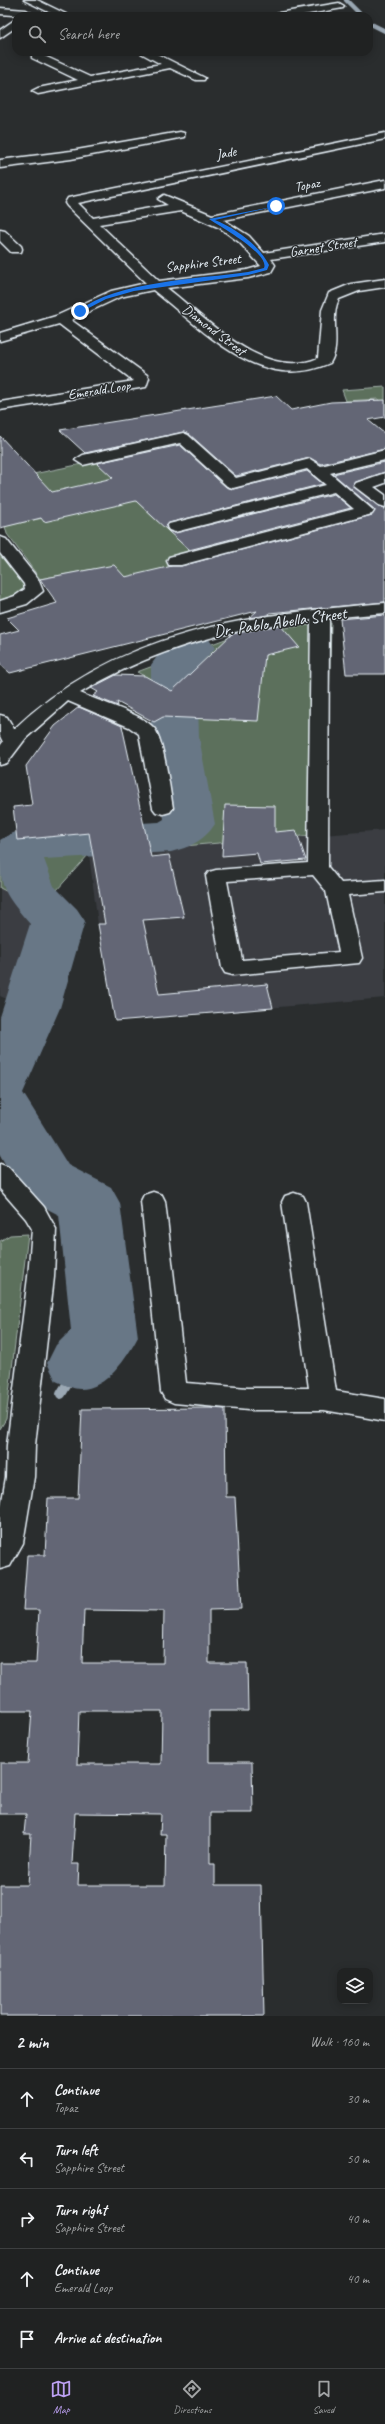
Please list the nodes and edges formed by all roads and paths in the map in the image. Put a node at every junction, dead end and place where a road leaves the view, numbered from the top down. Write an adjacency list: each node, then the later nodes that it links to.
1 (29, 0): 5 (street)
2 (339, 6): 6 (street)
3 (0, 11): 4 (street)
4 (13, 12)
5 (56, 12)
6 (303, 12)
7 (12, 25): 8 (street)
8 (0, 35)
9 (36, 56): 13 (street)
10 (152, 56): 11 (street)
11 (171, 65): 12 (street); 13 (street)
12 (200, 78)
13 (89, 81): 14 (street)
14 (38, 91)
15 (180, 135): 17 (street)
16 (385, 136): 20 (street, Jade)
17 (0, 164)
18 (385, 184): 22 (street, Topaz)
19 (164, 199): 21 (street, Sapphire Street)
20 (72, 201): 23 (street, Diamond Street)
21 (181, 207): 22 (street, Sapphire Street); 23 (street)
22 (211, 219): 27 (street, Sapphire Street)
23 (90, 222): 29 (street, Diamond Street)
24 (0, 234): 26 (street)
25 (385, 238): 27 (street, Garnet Street)
26 (16, 249)
27 (261, 257): 29 (street, Sapphire Street)
28 (380, 284): 29 (street, Diamond Street); 30 (street)
29 (156, 285): 31 (street)
30 (385, 298)
31 (61, 319): 32 (street); 33 (street, Emerald Loop)
32 (0, 337)
33 (0, 406)
34 (385, 455): 36 (street)
35 (83, 460): 36 (street)
36 (318, 471): 38 (street)
37 (385, 478): 39 (street)
38 (337, 487): 40 (street); 42 (street)
39 (385, 502)
40 (175, 527)
41 (0, 542): 43 (street)
42 (175, 561)
43 (0, 607)
44 (385, 608): 45 (street, Dr. Pablo Abella Street)
45 (320, 615): 46 (street, Dr. Pablo Abella Street); 51 (street)
46 (66, 694): 48 (street, Dr. Pablo Abella Street); 50 (street)
47 (0, 720): 48 (street)
48 (13, 742): 49 (street, Dr. Pablo Abella Street)
49 (0, 759)
50 (163, 808)
51 (318, 868): 53 (street); 53 (street)
52 (385, 886): 53 (street)
53 (336, 890)
54 (0, 1173): 59 (street)
55 (153, 1201): 57 (street)
56 (294, 1202): 57 (street)
57 (324, 1400): 58 (street)
58 (385, 1410)
59 (0, 1557)

